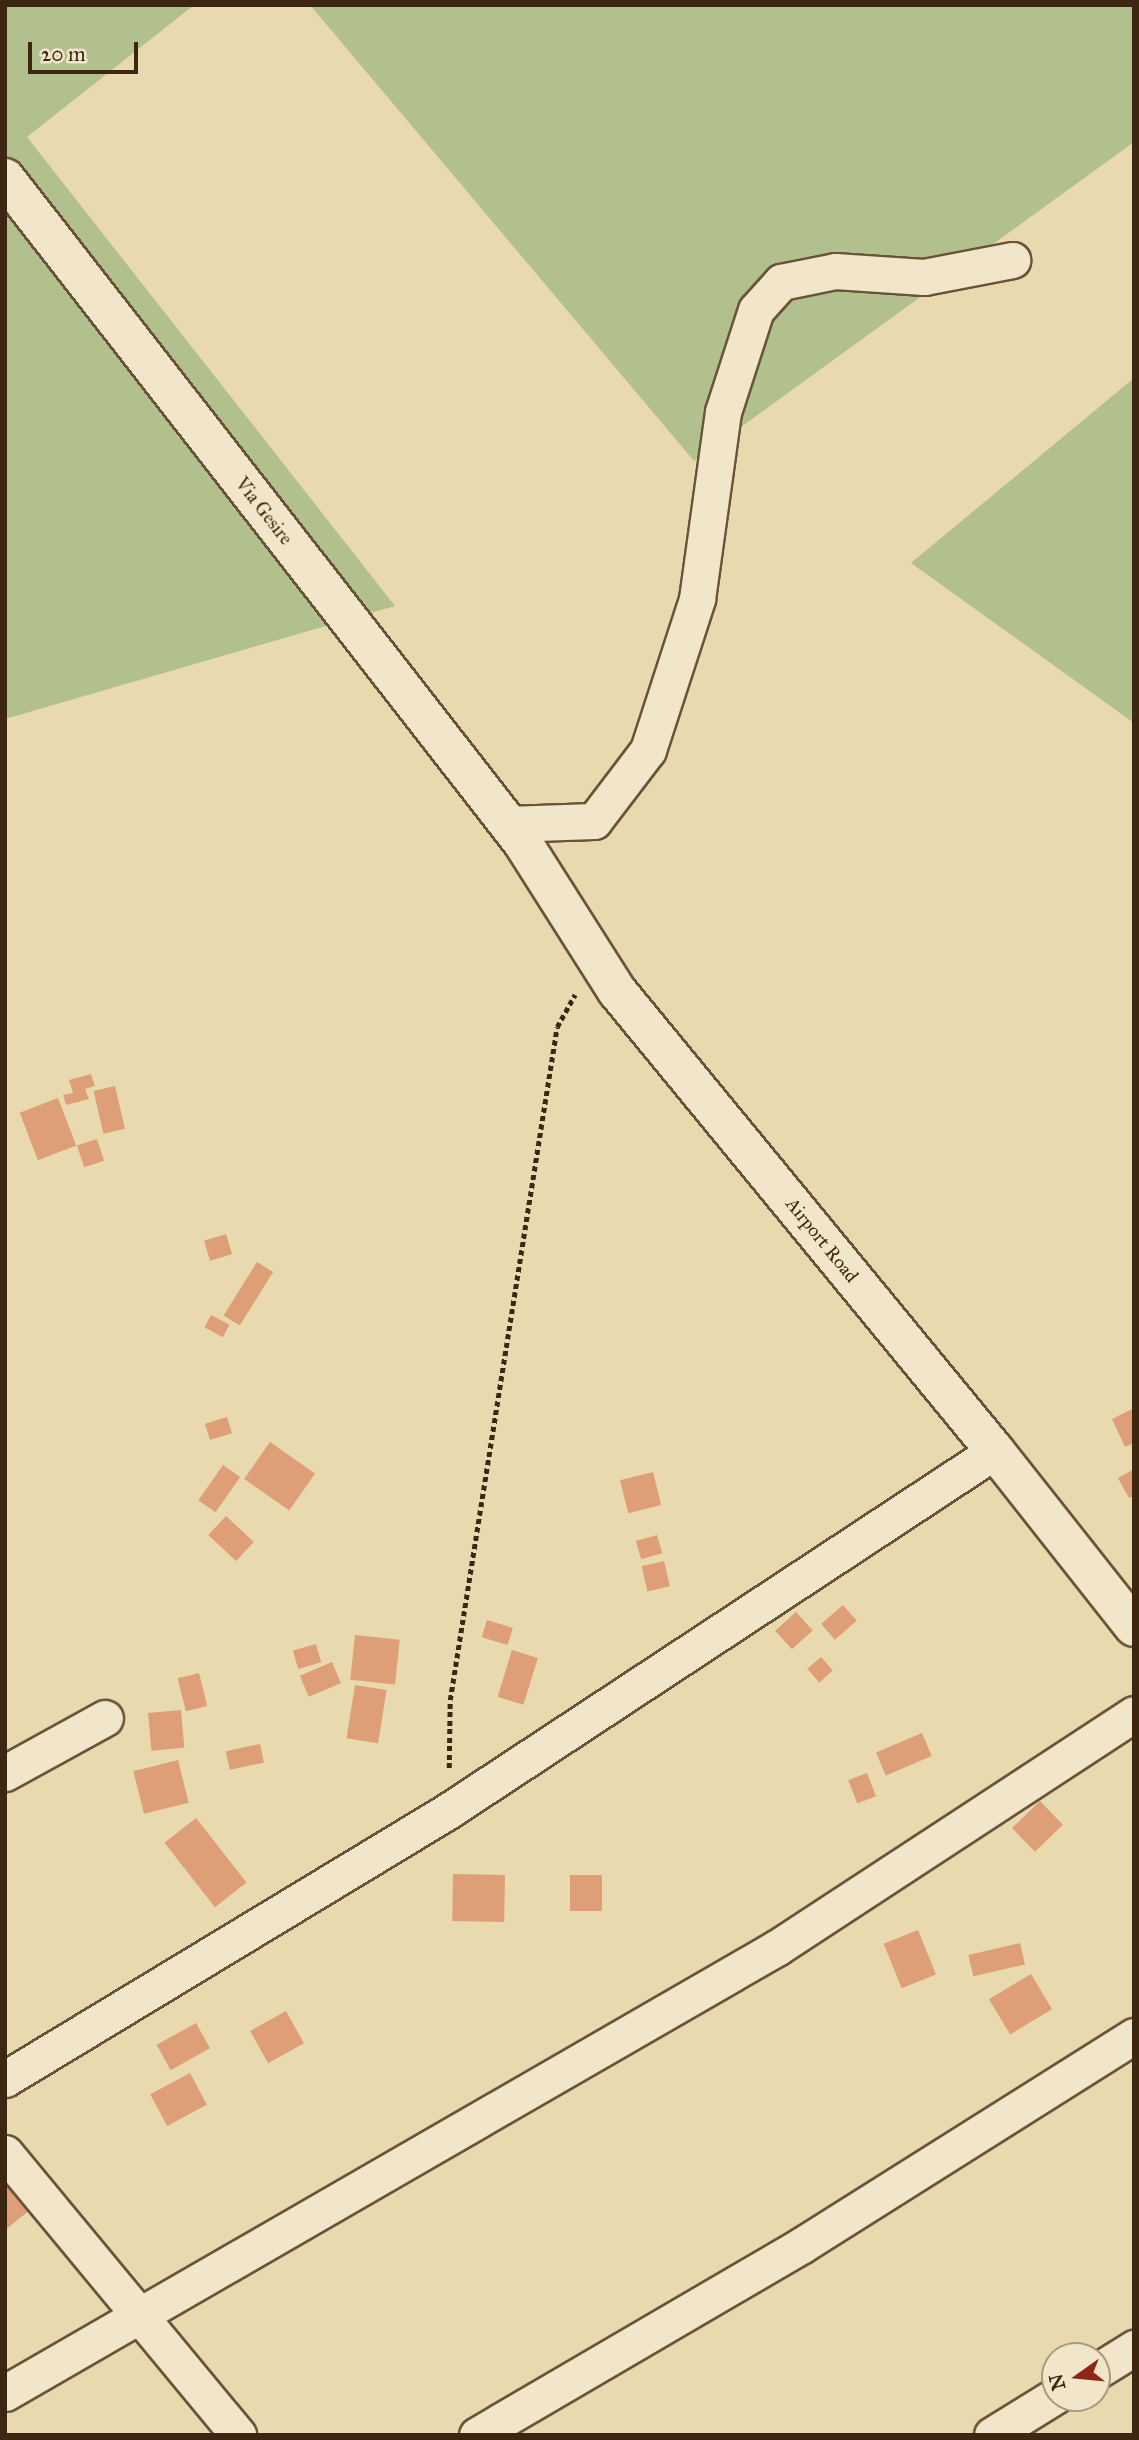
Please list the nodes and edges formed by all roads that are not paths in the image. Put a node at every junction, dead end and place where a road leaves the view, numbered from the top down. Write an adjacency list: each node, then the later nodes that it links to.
1 (5, 178): 3 (main road, Via Gesire)
2 (1012, 260): 3 (street)
3 (507, 824): 4 (main road, Via Gesire)
4 (596, 959): 5 (main road, Airport Road)
5 (995, 1451): 6 (main road, Airport Road); 11 (street)
6 (1134, 1627)
7 (1134, 1714): 13 (street)
8 (104, 1718): 9 (street)
9 (5, 1773)
10 (1134, 2036): 19 (street)
11 (5, 2078)
12 (5, 2153): 13 (street)
13 (139, 2315): 16 (street); 18 (street)
14 (1134, 2348): 15 (street)
15 (1111, 2362)
16 (5, 2393)
17 (1041, 2405): 20 (street)
18 (238, 2435)
19 (477, 2435)
20 (992, 2435)

